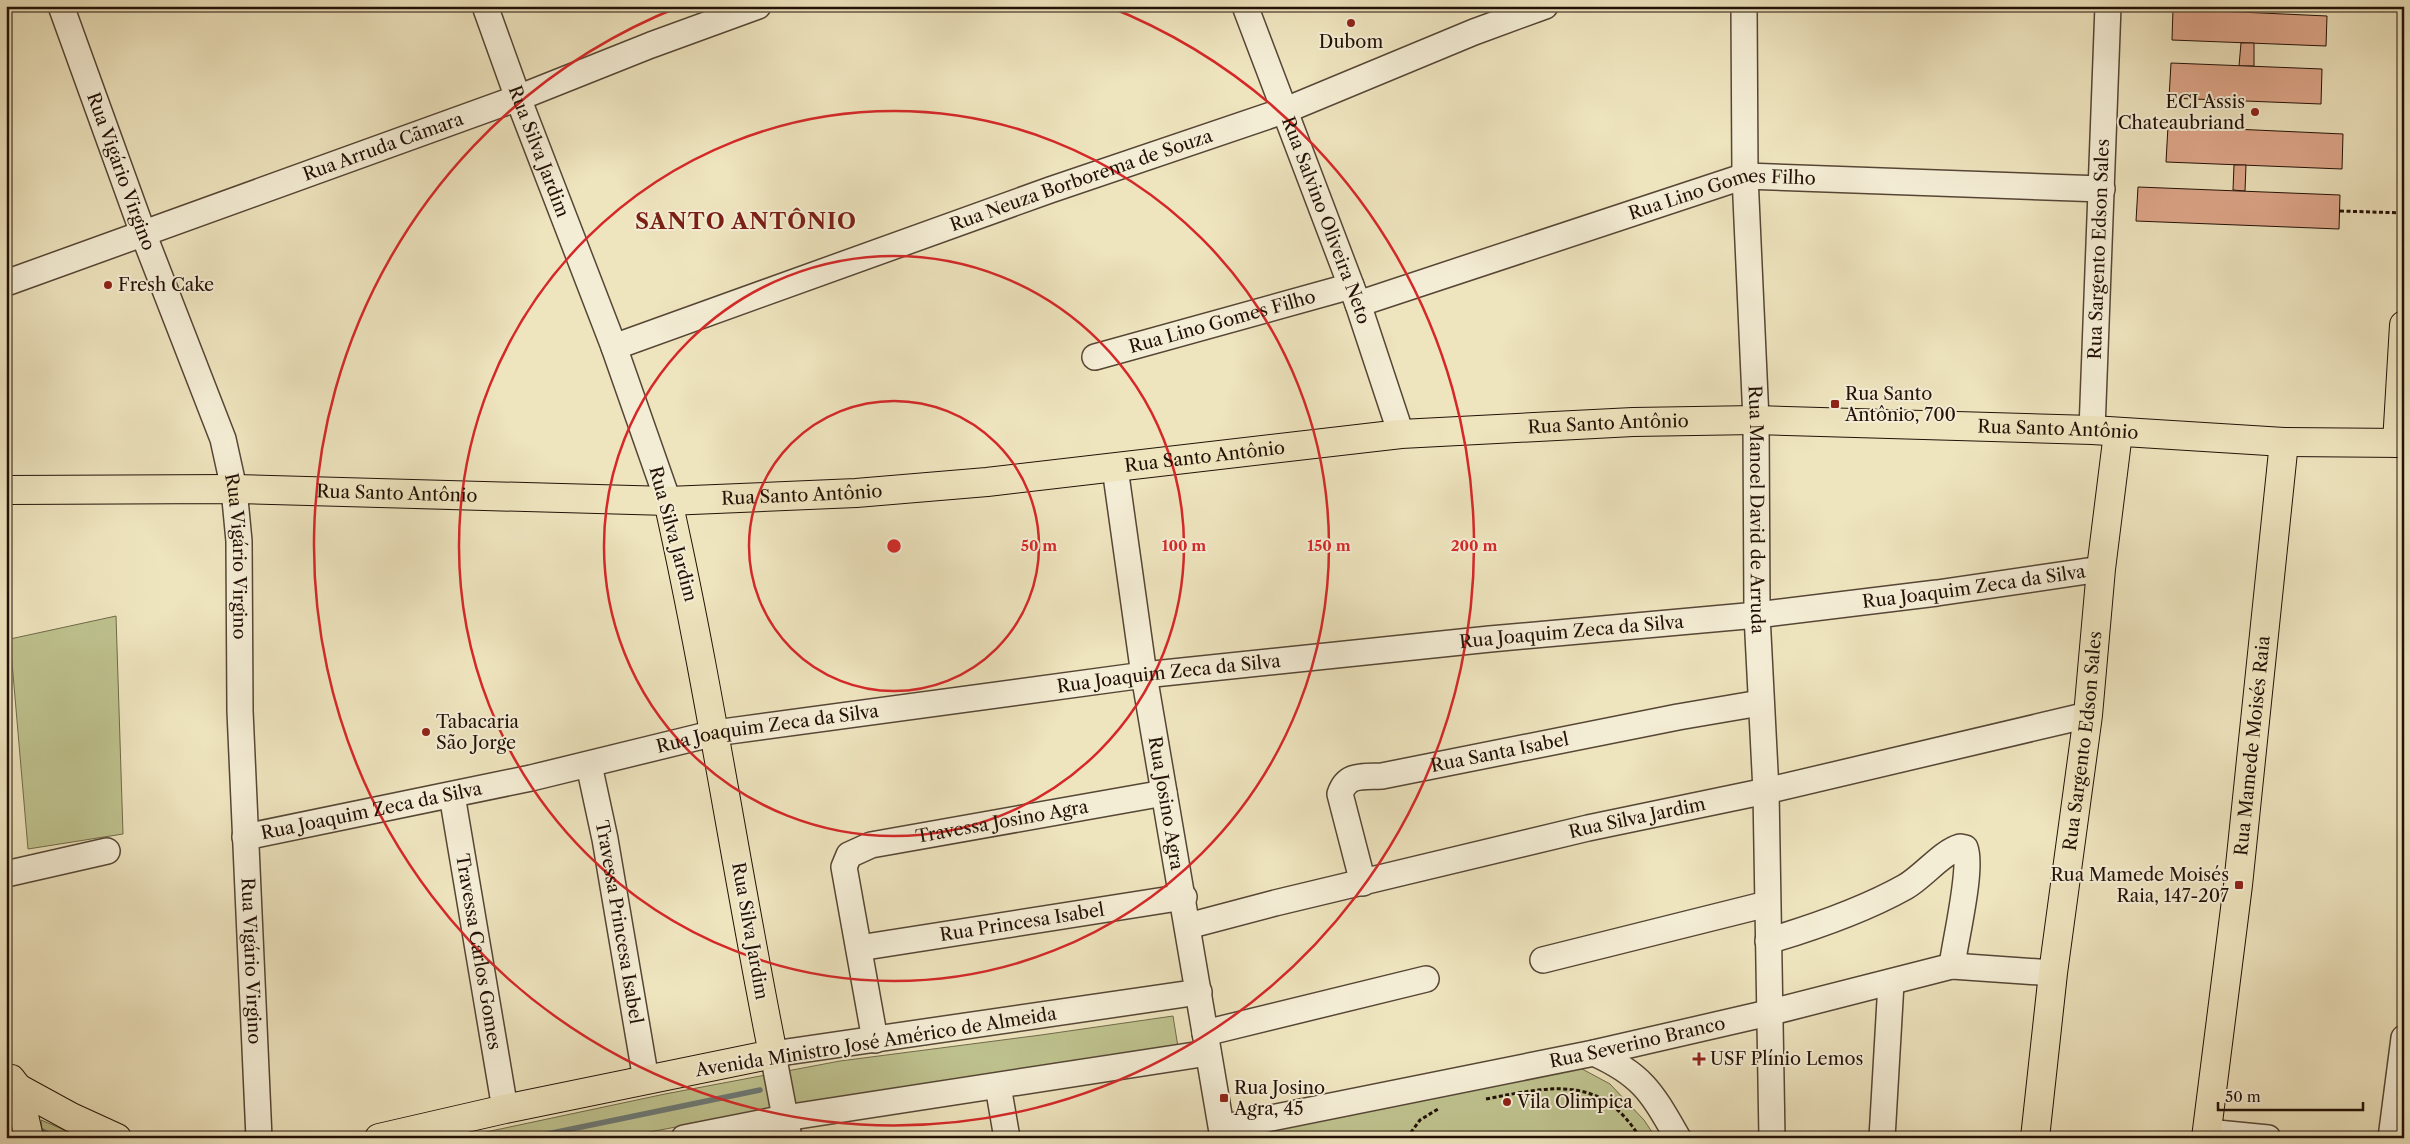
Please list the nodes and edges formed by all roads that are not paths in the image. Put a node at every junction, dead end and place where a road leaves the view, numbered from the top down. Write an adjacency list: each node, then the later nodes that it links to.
1 (61, 6): 12 (street, Rua Vigário Virgino)
2 (485, 6): 8 (street, Rua Silva Jardim)
3 (758, 6): 8 (street, Rua Arruda Cãmara)
4 (1245, 6): 9 (street, Rua Salvino Oliveira Neto)
5 (1545, 6): 9 (street, Rua Neuza Borborema de Souza)
6 (1744, 6): 10 (street, Rua Manoel David de Arruda)
7 (2108, 6): 11 (street, Rua Sargento Edson Sales)
8 (518, 98): 12 (street, Rua Arruda Cãmara); 16 (street, Rua Silva Jardim)
9 (1286, 110): 14 (street, Rua Salvino Oliveira Neto); 16 (street, Rua Neuza Borborema de Souza)
10 (1745, 176): 11 (street, Rua Lino Gomes Filho); 14 (street, Rua Lino Gomes Filho); 18 (street, Rua Manoel David de Arruda)
11 (2102, 189): 19 (street, Rua Sargento Edson Sales)
12 (143, 233): 13 (street, Rua Arruda Cãmara); 25 (street, Rua Vigário Virgino)
13 (6, 283)
14 (1354, 294): 17 (street, Rua Lino Gomes Filho); 21 (street, Rua Salvino Oliveira Neto)
15 (2404, 325): 23 (main road)
16 (614, 347): 27 (street, Rua Silva Jardim)
17 (1095, 358)
18 (1756, 420): 19 (main road, Rua Santo Antônio); 21 (main road, Rua Santo Antônio); 29 (street, Rua Manoel David de Arruda)
19 (2092, 430): 20 (main road, Rua Santo Antônio)
20 (2118, 433): 22 (main road, Rua Santo Antônio); 28 (main road, Rua Sargento Edson Sales)
21 (1401, 434): 24 (main road, Rua Santo Antônio)
22 (2284, 442): 23 (main road, Rua Santo Antônio); 65 (main road, Rua Mamede Moisés Raia)
23 (2401, 443)
24 (1115, 468): 27 (main road, Rua Santo Antônio); 30 (street, Rua Josino Agra)
25 (234, 489): 26 (main road, Rua Santo Antônio); 27 (main road, Rua Santo Antônio); 38 (street, Rua Vigário Virgino)
26 (6, 490)
27 (668, 501): 33 (main road, Rua Silva Jardim)
28 (2101, 569): 29 (street, Rua Joaquim Zeca da Silva); 32 (main road, Rua Sargento Edson Sales)
29 (1757, 615): 30 (street, Rua Joaquim Zeca da Silva); 31 (street, Rua Manoel David de Arruda)
30 (1144, 675): 33 (street, Rua Joaquim Zeca da Silva); 36 (street, Rua Josino Agra)
31 (1760, 703): 35 (street, Rua Manoel David de Arruda); 41 (street, Rua Santa Isabel)
32 (2088, 715): 35 (street, Rua Silva Jardim); 49 (main road, Rua Sargento Edson Sales)
33 (715, 733): 34 (street, Rua Joaquim Zeca da Silva); 58 (main road, Rua Silva Jardim)
34 (589, 765): 37 (street, Rua Joaquim Zeca da Silva); 59 (street, Travessa Princesa Isabel)
35 (1766, 791): 41 (street, Rua Silva Jardim); 43 (street, Rua Manoel David de Arruda)
36 (1164, 793): 42 (street, Rua Josino Agra); 46 (street, Travessa Josino Agra)
37 (452, 795): 38 (street, Rua Joaquim Zeca da Silva); 62 (street, Travessa Carlos Gomes)
38 (245, 837): 68 (street, Rua Vigário Virgino)
39 (107, 851): 40 (street)
40 (6, 874)
41 (1363, 883): 44 (street, Rua Silva Jardim)
42 (1184, 897): 44 (street, Rua Josino Agra); 46 (street, Rua Princesa Isabel)
43 (1767, 904): 45 (street, Rua Manoel David de Arruda); 47 (street)
44 (1188, 926): 52 (street, Rua Josino Agra)
45 (1768, 941): 48 (street); 53 (street, Rua Manoel David de Arruda)
46 (859, 948): 55 (street)
47 (1543, 960)
48 (1952, 966): 49 (street, Rua Severino Branco); 51 (street, Rua Severino Branco)
49 (2053, 973): 75 (main road, Rua Sargento Edson Sales)
50 (1426, 979): 56 (street)
51 (1891, 983): 53 (street, Rua Severino Branco); 74 (street)
52 (1199, 992): 55 (street, Avenida Ministro José Américo de Almeida); 56 (street, Rua Josino Agra)
53 (1768, 1013): 57 (street, Rua Severino Branco); 73 (street, Rua Manoel David de Arruda)
54 (2404, 1038): 77 (street)
55 (875, 1040): 58 (street, Avenida Ministro José Américo de Almeida)
56 (1206, 1043): 61 (street); 64 (street, Rua Josino Agra)
57 (1594, 1053): 64 (street, Rua Severino Branco); 72 (street)
58 (774, 1058): 59 (main road, Avenida Ministro José Américo de Almeida); 63 (street)
59 (646, 1080): 62 (main road, Avenida Ministro José Américo de Almeida)
60 (12, 1081): 66 (main road); 67 (main road)
61 (998, 1086): 63 (street); 71 (street)
62 (505, 1109): 69 (main road, Avenida Ministro José Américo de Almeida)
63 (786, 1121): 70 (street)
64 (1223, 1133)
65 (2206, 1135): 76 (street)
66 (29, 1138)
67 (118, 1138)
68 (258, 1138)
69 (379, 1138)
70 (684, 1138)
71 (1008, 1138)
72 (1678, 1138)
73 (1772, 1138)
74 (1882, 1138)
75 (2036, 1138)
76 (2268, 1138)
77 (2391, 1138)

